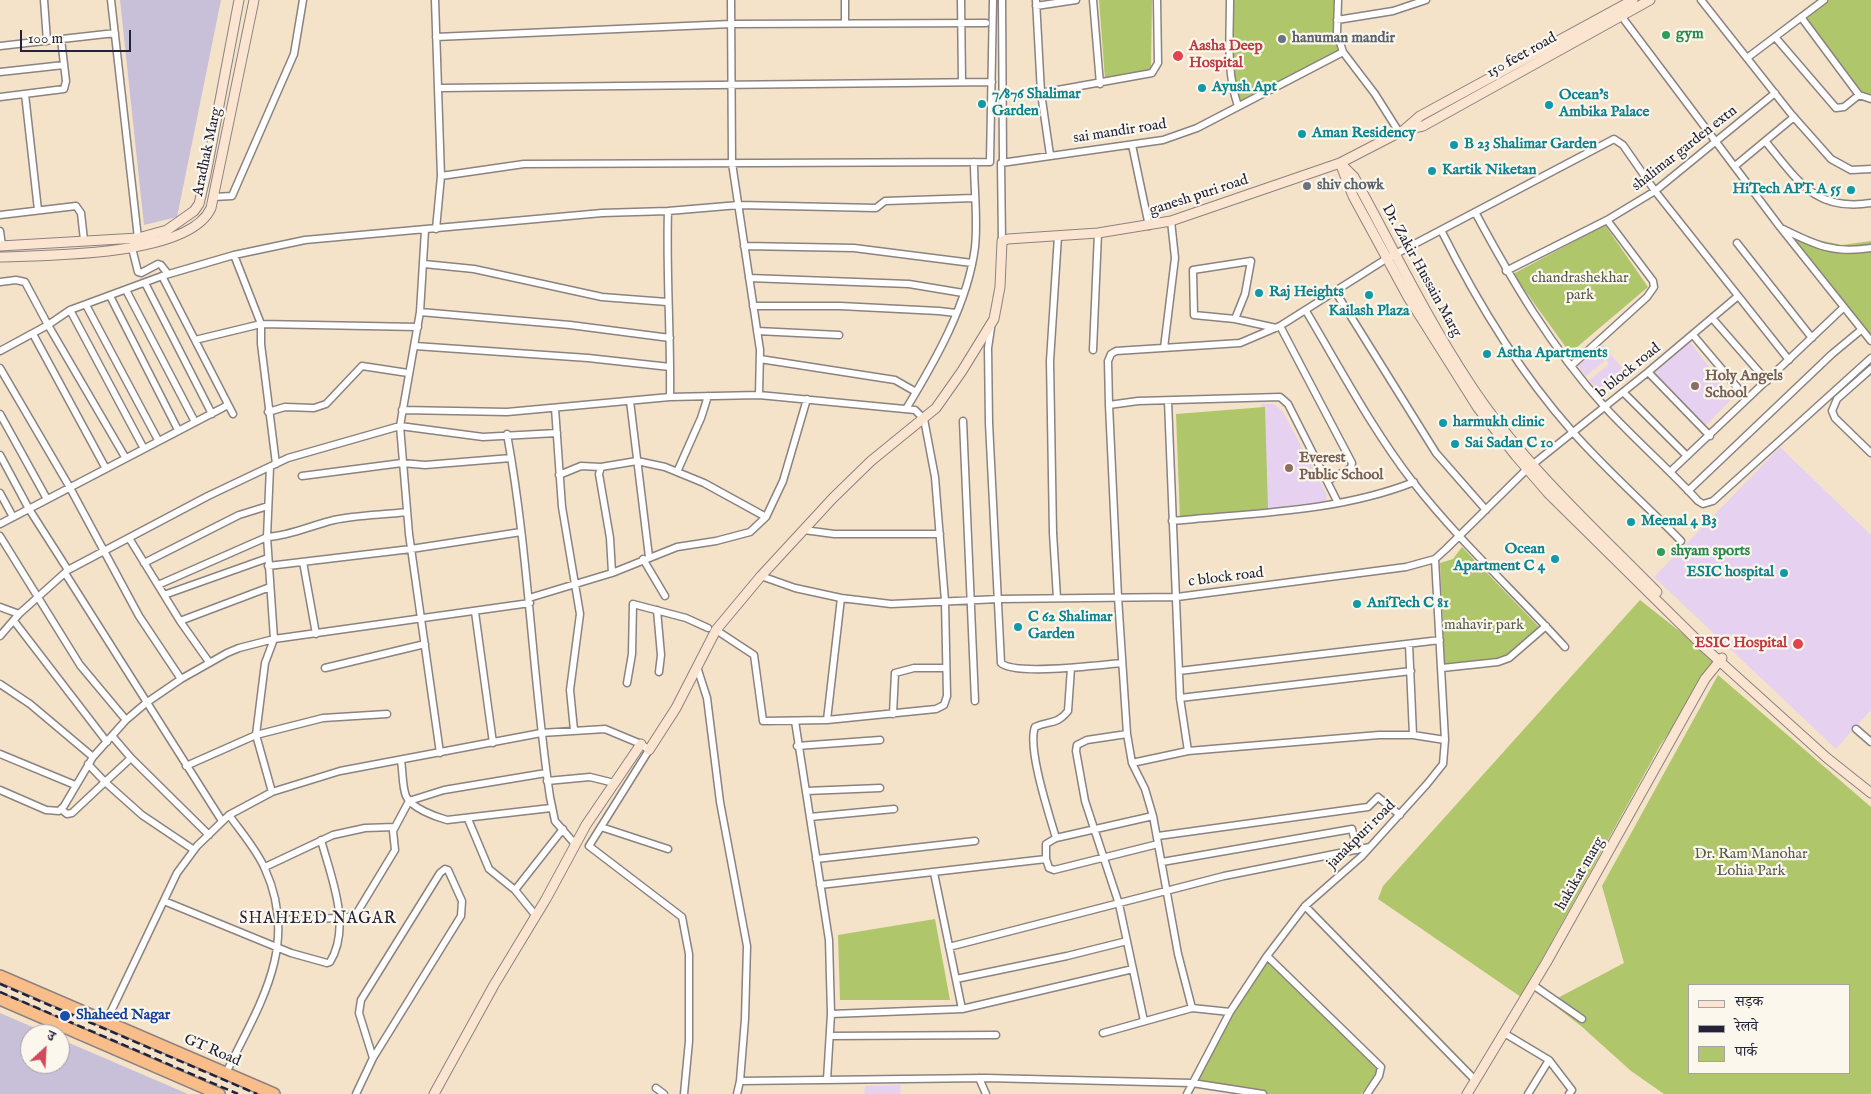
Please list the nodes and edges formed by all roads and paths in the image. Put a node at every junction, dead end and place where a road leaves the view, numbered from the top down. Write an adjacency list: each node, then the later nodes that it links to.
1 (44, 0): 35 (street)
2 (111, 0): 31 (street)
3 (239, 0): 85 (street, Aradhak Marg)
4 (254, 0): 67 (street, Aradhak Marg)
5 (303, 0): 67 (street)
6 (435, 0): 32 (street)
7 (731, 0): 29 (street)
8 (845, 0): 30 (street)
9 (961, 0): 27 (street)
10 (993, 0): 42 (street)
11 (1002, 0): 60 (street)
12 (1076, 0): 22 (street)
13 (1093, 0): 44 (street)
14 (1157, 0): 44 (street)
15 (1230, 0): 52 (street)
16 (1338, 0): 26 (street)
17 (1426, 0): 23 (street)
18 (1633, 0): 24 (street, 150 feet road)
19 (1650, 0): 24 (street, 150 feet road)
20 (1701, 0): 38 (street)
21 (1824, 0): 25 (street)
22 (1036, 3): 46 (street)
23 (1407, 3): 26 (street)
24 (1619, 13): 54 (street, 150 feet road); 56 (street)
25 (1801, 17): 33 (street); 49 (street)
26 (1337, 20): 37 (street)
27 (962, 23): 28 (street); 30 (street); 41 (street)
28 (986, 23)
29 (731, 24): 30 (street); 32 (street); 43 (street)
30 (845, 24)
31 (115, 33): 34 (street); 85 (street)
32 (436, 37): 45 (street)
33 (1775, 37): 38 (street); 49 (street)
34 (61, 39): 35 (street); 39 (street)
35 (47, 41): 36 (street)
36 (0, 46)
37 (1343, 52): 52 (street, sai mandir road); 54 (street)
38 (1747, 58): 47 (street)
39 (64, 65): 40 (street); 48 (street)
40 (0, 72)
41 (962, 82): 42 (street); 43 (street)
42 (992, 82): 59 (street)
43 (732, 84): 45 (street); 61 (street)
44 (1100, 84): 46 (street)
45 (439, 88): 65 (street)
46 (1041, 93): 58 (street)
47 (1775, 93): 53 (street); 56 (street, shalimar garden extn)
48 (25, 94): 50 (street); 71 (street)
49 (1859, 94): 51 (street)
50 (0, 96)
51 (1871, 99)
52 (1238, 106): 57 (street, sai mandir road)
53 (1794, 117): 55 (street); 64 (street)
54 (1401, 131): 62 (street, 150 feet road)
55 (1765, 141): 63 (street); 69 (street)
56 (1717, 142): 63 (street); 66 (street, shalimar garden extn)
57 (1132, 145): 58 (street, sai mandir road); 77 (street)
58 (1050, 155): 60 (street, sai mandir road)
59 (974, 162): 61 (street); 68 (street)
60 (1003, 162): 87 (street)
61 (732, 163): 65 (street); 70 (street)
62 (1340, 163): 76 (street, ganesh puri road); 95 (street, Dr. Zakir Hussain Marg)
63 (1735, 166): 78 (street)
64 (1871, 169)
65 (441, 176): 79 (street)
66 (1655, 191): 73 (street); 75 (street, shalimar garden extn); 107 (street)
67 (213, 197): 91 (street, Aradhak Marg)
68 (974, 198): 70 (street); 96 (street)
69 (1871, 203)
70 (739, 205): 72 (street); 90 (street)
71 (38, 210): 74 (street); 86 (street)
72 (668, 211): 79 (street); 108 (street)
73 (1475, 212): 82 (street); 98 (street)
74 (0, 215)
75 (1607, 220): 98 (street, shalimar garden extn); 139 (street)
76 (1171, 221): 77 (street, ganesh puri road); 133 (street)
77 (1149, 226): 83 (street, ganesh puri road)
78 (1780, 227): 92 (street); 111 (street)
79 (436, 229): 81 (street)
80 (0, 230): 89 (street)
81 (425, 230): 93 (street); 97 (street)
82 (1441, 230): 95 (street); 170 (street)
83 (1098, 233): 84 (street, ganesh puri road); 134 (street)
84 (1058, 236): 87 (street, ganesh puri road); 234 (street)
85 (138, 238): 86 (street, Aradhak Marg)
86 (84, 240): 89 (street, Aradhak Marg)
87 (1002, 241): 117 (street)
88 (1737, 243): 129 (street)
89 (1, 246)
90 (744, 246): 96 (street); 100 (street)
91 (132, 248): 94 (street, Aradhak Marg); 99 (street)
92 (1871, 248)
93 (234, 254): 99 (street); 119 (street)
94 (0, 257)
95 (1390, 257): 104 (street); 184 (street, Dr. Zakir Hussain Marg)
96 (972, 263): 105 (street)
97 (424, 264): 108 (street); 114 (street)
98 (1506, 271): 139 (street)
99 (165, 275): 102 (street); 130 (street)
100 (749, 278): 105 (street); 110 (street)
101 (0, 282): 120 (street)
102 (145, 282): 103 (street); 163 (street)
103 (126, 290): 106 (street); 167 (street)
104 (1335, 291): 113 (street); 200 (street)
105 (963, 293): 115 (street)
106 (110, 296): 109 (street); 169 (street)
107 (1738, 296): 116 (street, b block road); 138 (street)
108 (668, 302): 128 (street)
109 (86, 305): 112 (street); 174 (street)
110 (753, 306): 115 (street); 123 (street)
111 (1843, 308): 124 (street); 129 (street)
112 (70, 310): 120 (street); 175 (street)
113 (1306, 311): 122 (street); 192 (street)
114 (420, 312): 121 (street); 128 (street)
115 (956, 313): 146 (street)
116 (1712, 318): 127 (street, b block road); 145 (street)
117 (994, 319): 165 (street); 236 (street)
118 (1235, 319): 118 (street); 122 (street)
119 (260, 324): 121 (street); 130 (street); 161 (street)
120 (48, 325): 125 (street); 179 (street)
121 (418, 327): 132 (street)
122 (1278, 327): 133 (street); 191 (street)
123 (757, 330): 126 (street); 137 (street)
124 (1861, 330): 131 (street); 194 (street)
125 (32, 334): 135 (street); 186 (street)
126 (839, 335)
127 (1692, 335): 143 (street, b block road); 151 (street)
128 (670, 338): 140 (street)
129 (1812, 338): 138 (street)
130 (195, 340): 155 (street)
131 (1871, 341)
132 (415, 346): 140 (street); 144 (street)
133 (1164, 348): 156 (street)
134 (1093, 350)
135 (0, 351)
136 (1871, 358): 194 (street)
137 (760, 359): 146 (street); 148 (street)
138 (1789, 360): 145 (street)
139 (1571, 366): 157 (street)
140 (670, 367): 150 (street)
141 (0, 368): 193 (street)
142 (1870, 371): 176 (street)
143 (1648, 372): 147 (street, b block road); 173 (street)
144 (408, 373): 160 (street); 161 (street)
145 (1767, 381): 151 (street)
146 (916, 392): 159 (street)
147 (1623, 392): 157 (street, b block road); 178 (street)
148 (760, 395): 149 (street); 152 (street)
149 (708, 396): 150 (street); 187 (street)
150 (670, 397): 153 (street)
151 (1747, 398): 173 (street)
152 (807, 399): 159 (street); 203 (street)
153 (630, 401): 158 (street); 181 (street)
154 (1168, 401): 156 (street); 191 (street); 204 (street)
155 (228, 405): 163 (street); 164 (street)
156 (1109, 405): 230 (street)
157 (1604, 406): 170 (street, b block road); 188 (street)
158 (556, 408): 160 (street); 171 (street)
159 (906, 409): 165 (street)
160 (402, 410): 168 (street)
161 (268, 412): 183 (street)
162 (0, 414): 196 (street)
163 (212, 414): 167 (street)
164 (233, 414)
165 (924, 419): 206 (street); 208 (street)
166 (963, 421): 238 (street)
167 (195, 422): 169 (street)
168 (400, 426): 172 (street); 182 (street); 183 (street)
169 (178, 430): 174 (street)
170 (1572, 431): 184 (street, b block road); 213 (street)
171 (557, 433): 172 (street); 189 (street)
172 (507, 434): 180 (street)
173 (1710, 436): 178 (street)
174 (158, 440): 175 (street)
175 (143, 448): 179 (street)
176 (1871, 453)
177 (0, 455): 199 (street)
178 (1687, 456): 188 (street)
179 (125, 457): 186 (street)
180 (511, 458): 182 (street); 207 (street)
181 (637, 461): 185 (street); 187 (street); 217 (street)
182 (402, 463): 190 (street); 201 (street)
183 (273, 465): 198 (street); 212 (street)
184 (1530, 466): 200 (street, c block road); 256 (street, Dr. Zakir Hussain Marg)
185 (601, 467): 189 (street); 223 (street)
186 (105, 468): 193 (street)
187 (677, 472): 203 (street)
188 (1670, 472): 194 (street)
189 (559, 475): 226 (street)
190 (302, 476)
191 (1327, 481): 197 (street)
192 (1414, 482): 197 (street); 210 (street)
193 (69, 486): 196 (street); 215 (street)
194 (1688, 491)
195 (0, 493): 202 (street)
196 (47, 499): 199 (street)
197 (1338, 503): 204 (street)
198 (268, 506): 211 (street); 220 (street)
199 (29, 509): 202 (street); 222 (street)
200 (1486, 510): 210 (street, c block road)
201 (407, 512): 211 (street); 214 (street)
202 (13, 517): 205 (street)
203 (766, 517): 217 (street)
204 (1172, 521): 231 (street)
205 (0, 524)
206 (804, 530): 208 (street); 224 (street)
207 (520, 532): 214 (street); 235 (street)
208 (940, 534): 237 (street)
209 (0, 536): 232 (street)
210 (1459, 536): 218 (street, c block road); 246 (street)
211 (267, 537): 216 (street); 225 (street)
212 (129, 538): 215 (street); 220 (street)
213 (1682, 541)
214 (412, 549): 219 (street); 243 (street)
215 (104, 551): 222 (street); 266 (street)
216 (268, 558): 221 (street); 228 (street)
217 (646, 558): 223 (street); 229 (street)
218 (1435, 559): 231 (street, c block road); 251 (street, janakpuri road)
219 (303, 562): 221 (street); 248 (street)
220 (144, 563): 225 (street)
221 (268, 566): 227 (street)
222 (67, 572): 232 (street); 271 (street)
223 (612, 573): 226 (street)
224 (760, 576): 233 (street, c block road); 247 (street)
225 (158, 585): 228 (street)
226 (574, 585): 235 (street); 278 (street)
227 (270, 587): 245 (street); 250 (street)
228 (164, 594): 245 (street)
229 (665, 596)
230 (1118, 597): 231 (street, c block road); 234 (street, c block road); 257 (street)
231 (1177, 597): 263 (street)
232 (38, 598): 242 (street); 274 (street)
233 (840, 598): 237 (street, c block road); 275 (street)
234 (1057, 598): 236 (street, c block road)
235 (530, 600): 241 (street); 279 (street)
236 (999, 600): 238 (street, c block road); 261 (street)
237 (945, 601): 238 (street, c block road); 260 (street)
238 (972, 601): 270 (street)
239 (0, 607): 242 (street)
240 (657, 610): 247 (street); 265 (street); 267 (street)
241 (475, 612): 243 (street); 288 (street)
242 (19, 614): 244 (street)
243 (422, 620): 248 (street); 252 (street)
244 (14, 621): 249 (street); 286 (street)
245 (180, 621): 255 (street)
246 (1546, 626): 254 (street); 262 (street)
247 (712, 629): 258 (street); 276 (street)
248 (316, 634): 250 (street)
249 (0, 636)
250 (274, 639): 255 (street); 281 (street)
251 (1440, 640): 253 (street); 262 (street, janakpuri road)
252 (425, 644): 259 (street); 293 (street)
253 (1410, 644): 263 (street); 264 (street)
254 (1566, 647)
255 (209, 662): 266 (street)
256 (1720, 662): 309 (street, Dr. Zakir Hussain Marg); 357 (street, hakikat marg)
257 (1122, 663): 261 (street); 280 (street)
258 (697, 667): 290 (street); 376 (street)
259 (325, 668)
260 (946, 668): 273 (street); 273 (street)
261 (1071, 668): 326 (street)
262 (1442, 668): 285 (street, janakpuri road)
263 (1179, 671): 269 (street)
264 (1411, 671): 269 (street); 282 (street)
265 (659, 672)
266 (181, 679): 271 (street)
267 (628, 683)
268 (0, 684): 294 (street)
269 (1180, 698): 291 (street)
270 (975, 701)
271 (146, 703): 274 (street); 299 (street)
272 (387, 714): 281 (street)
273 (893, 714): 275 (street)
274 (126, 720): 283 (street)
275 (827, 720): 276 (street)
276 (795, 721): 289 (street)
277 (1856, 729): 287 (street)
278 (574, 730): 279 (street); 290 (street)
279 (541, 733): 288 (street); 300 (street)
280 (1127, 734): 297 (street); 323 (street)
281 (256, 735): 299 (street); 308 (street)
282 (1413, 735): 285 (street); 291 (street)
283 (113, 736): 286 (street); 295 (street)
284 (880, 740): 289 (street)
285 (1445, 740): 315 (street, janakpuri road)
286 (107, 742): 294 (street)
287 (1871, 742)
288 (493, 743): 293 (street)
289 (797, 746): 307 (street)
290 (645, 747): 303 (street); 320 (street)
291 (1188, 751): 297 (street)
292 (0, 754): 304 (street)
293 (440, 754): 296 (street)
294 (93, 757): 298 (street)
295 (131, 758): 302 (street); 324 (street)
296 (401, 761): 308 (street); 310 (street)
297 (1132, 763): 316 (street)
298 (88, 764): 302 (street); 304 (street)
299 (186, 766): 319 (street)
300 (546, 773): 301 (street); 310 (street)
301 (547, 781): 303 (street); 311 (street)
302 (105, 782): 312 (street); 333 (street)
303 (614, 782): 329 (street)
304 (75, 785): 312 (street)
305 (880, 788): 307 (street)
306 (0, 790): 312 (street)
307 (806, 791): 317 (street)
308 (272, 792): 314 (street)
309 (1871, 793)
310 (409, 801): 318 (street); 321 (street)
311 (552, 808): 318 (street); 322 (street)
312 (61, 809)
313 (894, 809): 317 (street)
314 (229, 815): 319 (street); 339 (street)
315 (1400, 815): 325 (street); 331 (street, janakpuri road)
316 (1153, 816): 323 (street); 325 (street)
317 (810, 817): 336 (street)
318 (468, 819): 343 (street)
319 (222, 821): 324 (street)
320 (601, 827): 332 (street); 384 (street)
321 (395, 828): 327 (street); 348 (street)
322 (563, 829): 329 (street); 343 (street)
323 (1094, 829): 326 (street); 335 (street)
324 (208, 835): 333 (street)
325 (1158, 836): 330 (street)
326 (1056, 838): 337 (street)
327 (320, 840): 339 (street); 348 (street)
328 (975, 841): 336 (street)
329 (576, 844): 347 (street)
330 (1158, 844): 335 (street); 338 (street)
331 (1370, 847): 334 (street); 346 (street, janakpuri road)
332 (668, 849)
333 (194, 850): 344 (street)
334 (1357, 850): 338 (street); 342 (street)
335 (1102, 856): 337 (street); 345 (street)
336 (816, 858): 341 (street)
337 (1046, 860): 340 (street)
338 (1162, 862): 342 (street)
339 (264, 867): 349 (street)
340 (934, 873): 341 (street); 351 (street)
341 (820, 885): 362 (street)
342 (1168, 889): 345 (street); 359 (street)
343 (515, 890): 347 (street)
344 (164, 901): 352 (street); 364 (street)
345 (1118, 904): 350 (street); 351 (street)
346 (1304, 906): 353 (street, janakpuri road); 375 (street)
347 (536, 916): 382 (street)
348 (339, 918): 349 (street); 352 (street)
349 (278, 920): 352 (street)
350 (1127, 941): 354 (street); 356 (street)
351 (949, 946): 356 (street)
352 (277, 947): 372 (street)
353 (1267, 956): 361 (street, janakpuri road); 389 (street)
354 (1133, 969): 360 (street); 365 (street)
355 (0, 976): 364 (highway, GT Road)
356 (956, 978): 360 (street)
357 (1533, 985): 363 (street); 367 (street, hakikat marg)
358 (0, 999): 379 (highway)
359 (1192, 1008): 361 (street); 365 (street)
360 (962, 1009): 362 (street)
361 (1230, 1012): 377 (street, janakpuri road)
362 (831, 1014): 369 (street)
363 (1582, 1019)
364 (106, 1022): 372 (highway, GT Road)
365 (1144, 1022): 366 (street)
366 (1103, 1033)
367 (1504, 1033): 371 (street); 375 (street, hakikat marg)
368 (996, 1035): 369 (street)
369 (830, 1036): 374 (street)
370 (373, 1058): 370 (street); 381 (street)
371 (1549, 1060): 391 (street); 392 (street)
372 (226, 1074): 380 (highway, GT Road)
373 (979, 1078): 374 (street); 377 (street); 386 (street)
374 (827, 1080): 376 (street)
375 (1475, 1080): 390 (street, hakikat marg)
376 (740, 1081): 385 (street)
377 (1192, 1083): 387 (street, janakpuri road); 388 (street)
378 (656, 1088): 383 (street)
379 (219, 1094)
380 (274, 1094)
381 (356, 1094)
382 (434, 1094)
383 (664, 1094)
384 (684, 1094)
385 (737, 1094)
386 (986, 1094)
387 (1187, 1094)
388 (1263, 1094)
389 (1367, 1094)
390 (1467, 1094)
391 (1528, 1094)
392 (1569, 1094)

